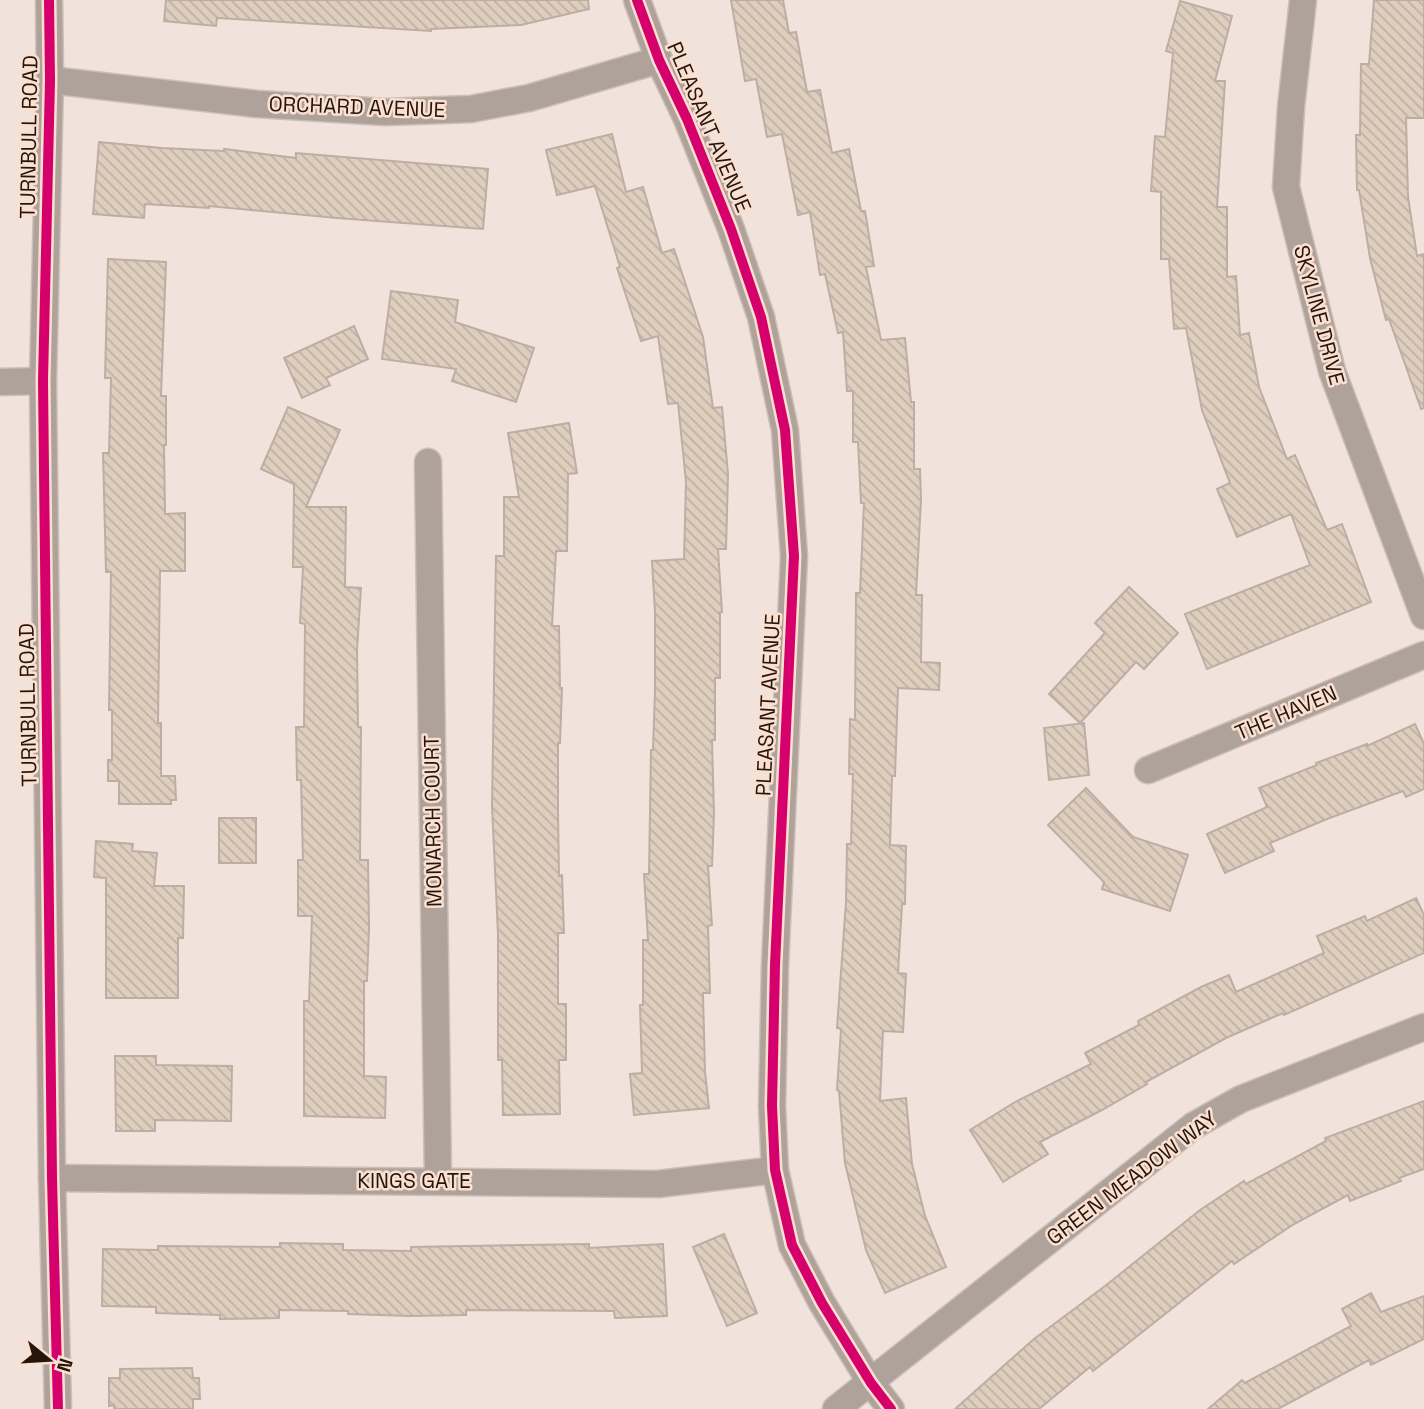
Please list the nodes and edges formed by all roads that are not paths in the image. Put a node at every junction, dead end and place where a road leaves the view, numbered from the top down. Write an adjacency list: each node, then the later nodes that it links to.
1 (49, 0): 5 (street, TURNBULL ROAD)
2 (637, 0): 4 (street, PLEASANT AVENUE)
3 (1303, 0): 9 (street, SKYLINE DRIVE)
4 (659, 60): 5 (street, ORCHARD AVENUE); 13 (street, PLEASANT AVENUE)
5 (50, 79): 6 (street, TURNBULL ROAD)
6 (43, 381): 7 (street); 14 (street, TURNBULL ROAD)
7 (0, 382)
8 (428, 462): 15 (street, MONARCH COURT)
9 (1424, 616)
10 (1424, 655): 11 (street, THE HAVEN)
11 (1148, 770)
12 (1424, 1027): 16 (street, GREEN MEADOW WAY)
13 (775, 1170): 15 (street, KINGS GATE); 16 (street, PLEASANT AVENUE)
14 (52, 1178): 15 (street, KINGS GATE); 17 (street, TURNBULL ROAD)
15 (438, 1181)
16 (871, 1383): 18 (street, GREEN MEADOW WAY); 19 (street, PLEASANT AVENUE)
17 (58, 1409)
18 (836, 1409)
19 (891, 1409)

